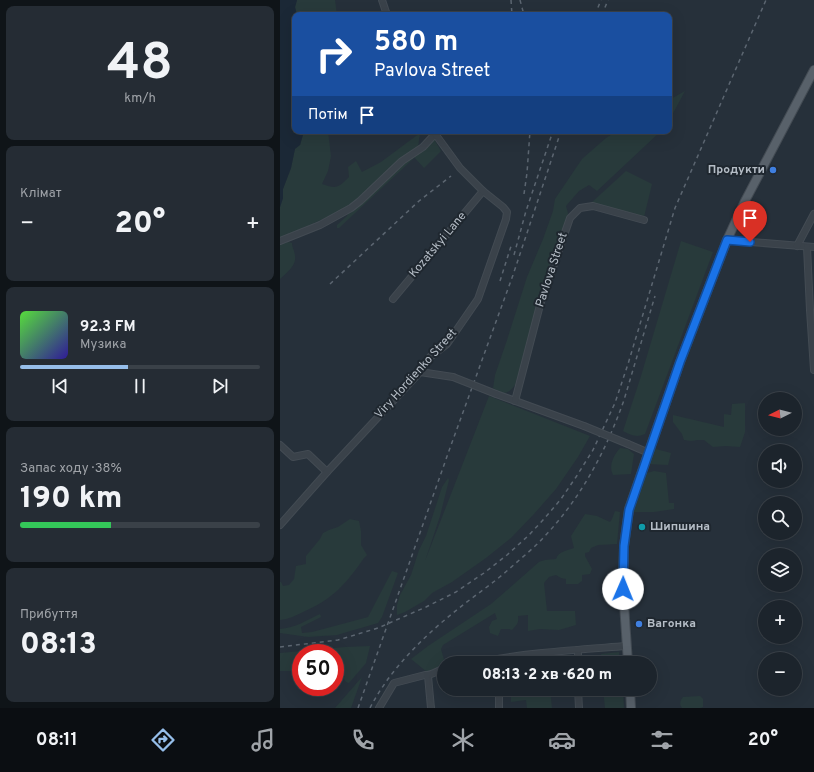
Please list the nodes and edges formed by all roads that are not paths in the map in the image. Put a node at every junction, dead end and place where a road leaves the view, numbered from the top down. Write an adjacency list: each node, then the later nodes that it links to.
1 (382, 0): 2 (street)
2 (386, 12)
3 (814, 70): 9 (main road)
4 (433, 134): 10 (street)
5 (435, 134): 6 (street, Viry Hordienko Street)
6 (483, 191): 14 (street, Kozatskyi Lane); 16 (street, Viry Hordienko Street)
7 (814, 214): 11 (street)
8 (644, 220): 17 (street, Pavlova Street)
9 (727, 240): 11 (street); 19 (main road)
10 (280, 241)
11 (797, 246): 12 (street)
12 (807, 246): 13 (street); 15 (street)
13 (814, 247)
14 (393, 299)
15 (814, 370)
16 (420, 372): 17 (street, bridge); 20 (street, Viry Hordienko Street)
17 (515, 401): 19 (street, bridge)
18 (280, 445): 20 (street)
19 (649, 453): 22 (main road)
20 (327, 472): 21 (street, Viry Hordienko Street)
21 (280, 525)
22 (626, 646): 23 (street); 26 (main road)
23 (578, 650): 24 (street); 25 (street)
24 (534, 656)
25 (578, 656)
26 (627, 656)
27 (437, 672): 28 (street)
28 (428, 676): 32 (street); 33 (street)
29 (499, 696): 34 (street)
30 (578, 696): 35 (street)
31 (630, 696): 36 (main road)
32 (379, 708)
33 (431, 708)
34 (499, 708)
35 (579, 708)
36 (631, 708)

